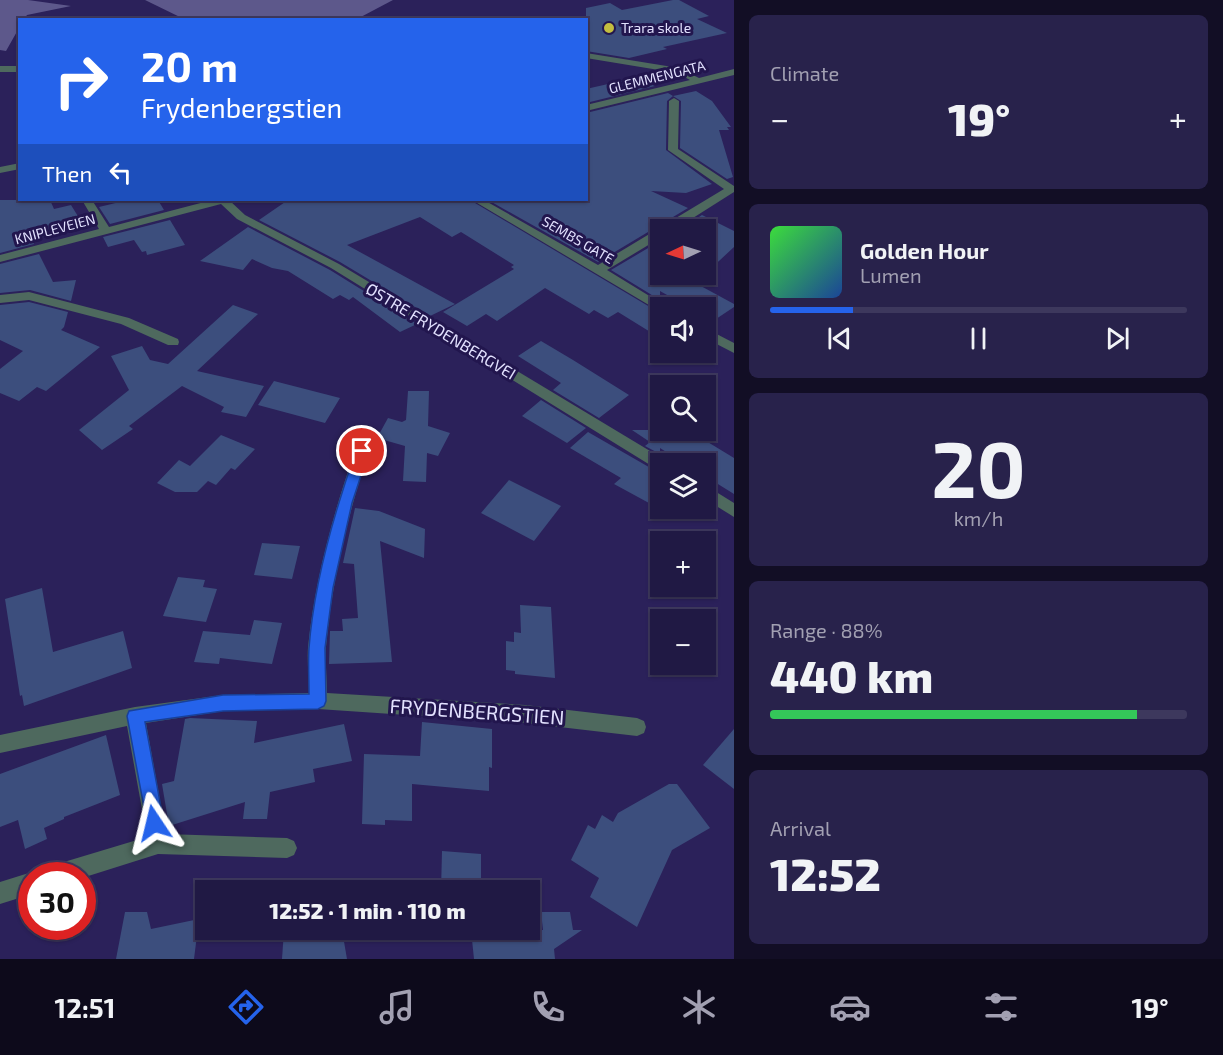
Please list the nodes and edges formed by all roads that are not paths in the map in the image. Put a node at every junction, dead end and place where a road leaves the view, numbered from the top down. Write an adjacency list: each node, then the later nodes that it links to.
1 (588, 55): 5 (street)
2 (0, 69): 3 (street)
3 (18, 69)
4 (734, 72): 5 (street, GLEMMENGATA)
5 (698, 81): 7 (street, GLEMMENGATA)
6 (674, 101): 10 (street)
7 (588, 108)
8 (18, 166): 9 (street)
9 (0, 170)
10 (733, 190): 15 (street)
11 (88, 201): 16 (street)
12 (218, 201): 16 (street, KNIPLEVEIEN)
13 (223, 201): 26 (street, ØSTRE FRYDENBERGVEI)
14 (479, 201): 19 (street, SEMBS GATE)
15 (684, 219)
16 (106, 231): 18 (street, KNIPLEVEIEN)
17 (650, 239): 19 (street)
18 (0, 259)
19 (599, 270): 21 (street, SEMBS GATE)
20 (0, 299): 23 (street)
21 (650, 300)
22 (716, 338): 24 (street)
23 (173, 342)
24 (734, 349)
25 (362, 451): 29 (street)
26 (650, 458)
27 (716, 499): 28 (street)
28 (734, 511)
29 (318, 701): 30 (street, FRYDENBERGSTIEN); 31 (street, FRYDENBERGSTIEN)
30 (135, 716): 32 (street, FRYDENBERGSTIEN); 33 (street)
31 (637, 727)
32 (2, 741)
33 (158, 844): 34 (street); 35 (street)
34 (287, 849)
35 (96, 863)
36 (18, 887): 37 (street)
37 (0, 893)

